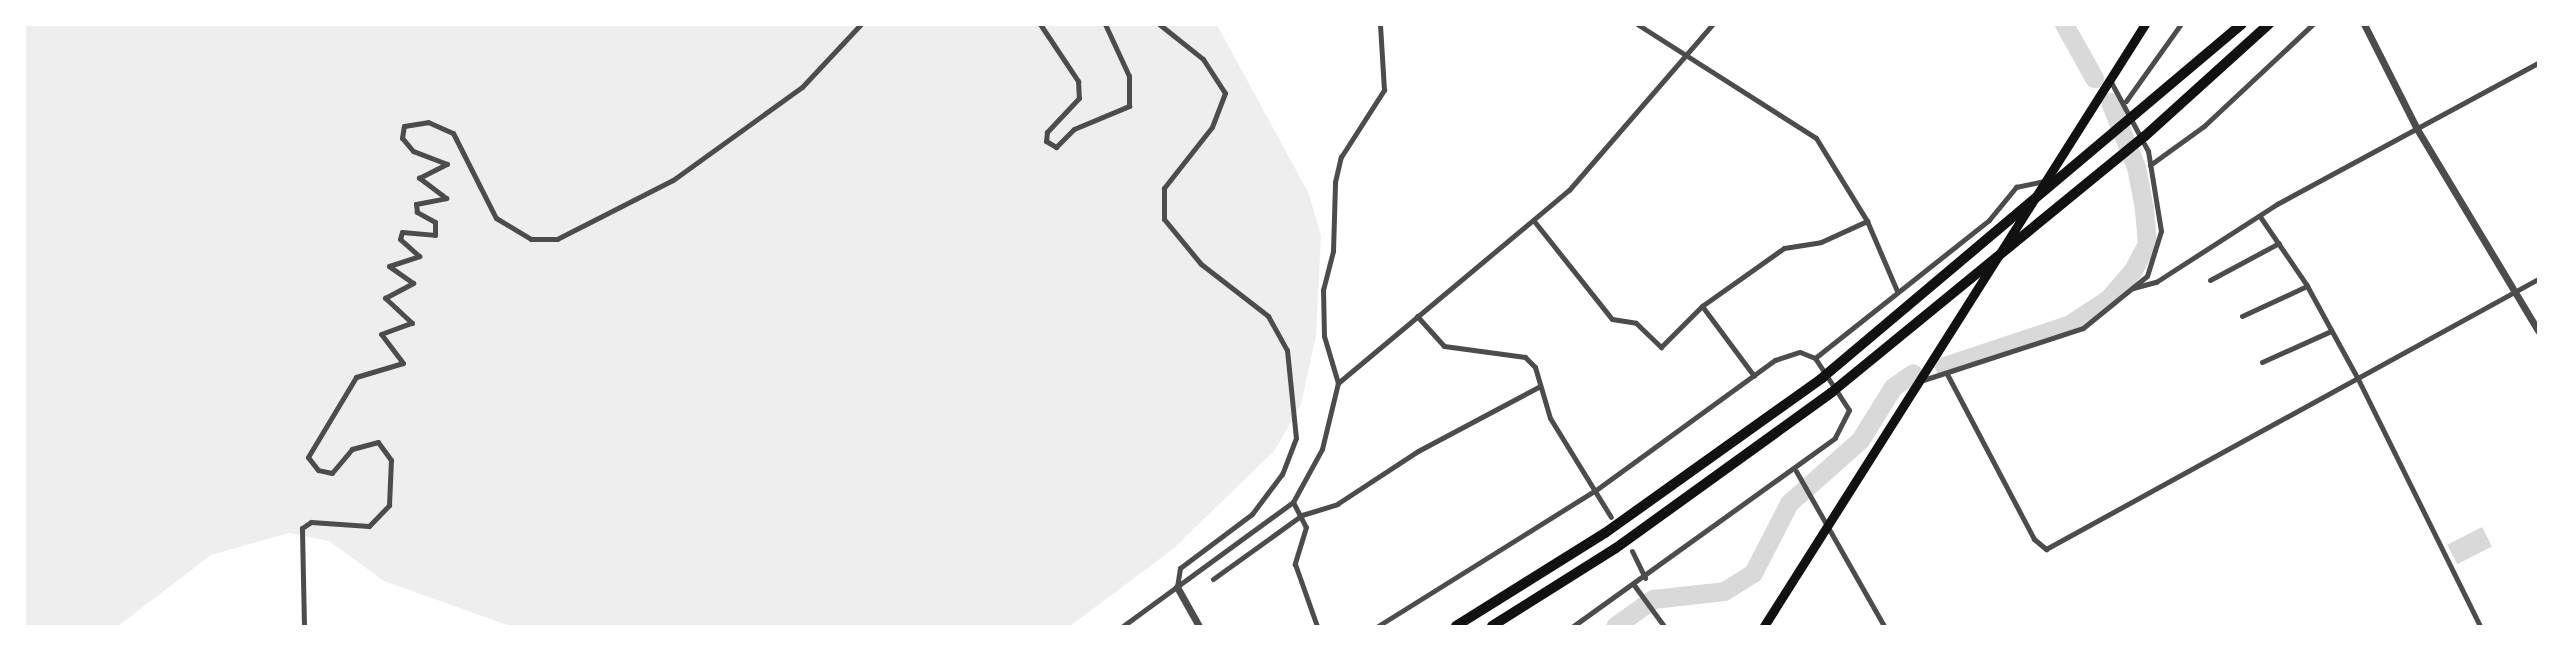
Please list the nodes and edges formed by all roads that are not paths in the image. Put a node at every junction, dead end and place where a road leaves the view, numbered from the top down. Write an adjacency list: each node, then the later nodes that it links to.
1 (862, 24): 57 (street)
2 (1040, 24): 3 (street)
3 (1105, 24)
4 (1159, 24): 56 (street)
5 (1380, 24): 44 (street)
6 (1637, 24): 14 (street)
7 (1713, 24): 14 (street)
8 (2145, 24): 16 (highway)
9 (2181, 24): 17 (street)
10 (2242, 24): 62 (highway)
11 (2269, 24): 63 (highway)
12 (2313, 24): 19 (street)
13 (2364, 24): 18 (street)
14 (1687, 54): 22 (street); 23 (street)
15 (2539, 63): 18 (street)
16 (2110, 80): 17 (street); 20 (highway)
17 (2126, 101): 19 (street)
18 (2417, 129): 21 (street); 32 (street)
19 (2150, 166): 30 (street)
20 (2045, 181): 31 (street); 43 (highway)
21 (2261, 218): 24 (street); 30 (street)
22 (1534, 221): 33 (street); 34 (street)
23 (1867, 222): 31 (street); 33 (street)
24 (2278, 243): 26 (street); 29 (street)
25 (2228, 258): 26 (street)
26 (2233, 267): 28 (street)
27 (2539, 279): 32 (street)
28 (2210, 280)
29 (2307, 286): 35 (street); 37 (street)
30 (2133, 288): 40 (street)
31 (1898, 291): 38 (street)
32 (2517, 295): 36 (street); 42 (street)
33 (1702, 306): 41 (street)
34 (1417, 316): 44 (street); 45 (street)
35 (2242, 316)
36 (2539, 330)
37 (2331, 331): 39 (street); 42 (street)
38 (1815, 358): 41 (street); 46 (street)
39 (2262, 362)
40 (1947, 374): 42 (street); 43 (street)
41 (1754, 376): 47 (street)
42 (2358, 379): 68 (street)
43 (1920, 381): 51 (highway)
44 (1338, 383): 48 (street)
45 (1540, 386): 47 (street); 49 (street)
46 (1796, 471): 51 (street); 53 (street)
47 (1596, 490): 50 (street); 61 (street)
48 (1293, 502): 49 (street); 56 (street)
49 (1302, 515): 54 (street); 60 (street)
50 (1611, 517)
51 (1826, 527): 66 (highway); 67 (street)
52 (1632, 551): 53 (street)
53 (1645, 578): 55 (street)
54 (1213, 579)
55 (1634, 584): 64 (street); 65 (street)
56 (1177, 587): 58 (street); 59 (street)
57 (304, 626)
58 (1123, 626)
59 (1199, 626)
60 (1317, 626)
61 (1378, 626)
62 (1456, 626)
63 (1492, 626)
64 (1573, 626)
65 (1664, 626)
66 (1764, 626)
67 (1884, 626)
68 (2480, 626)

